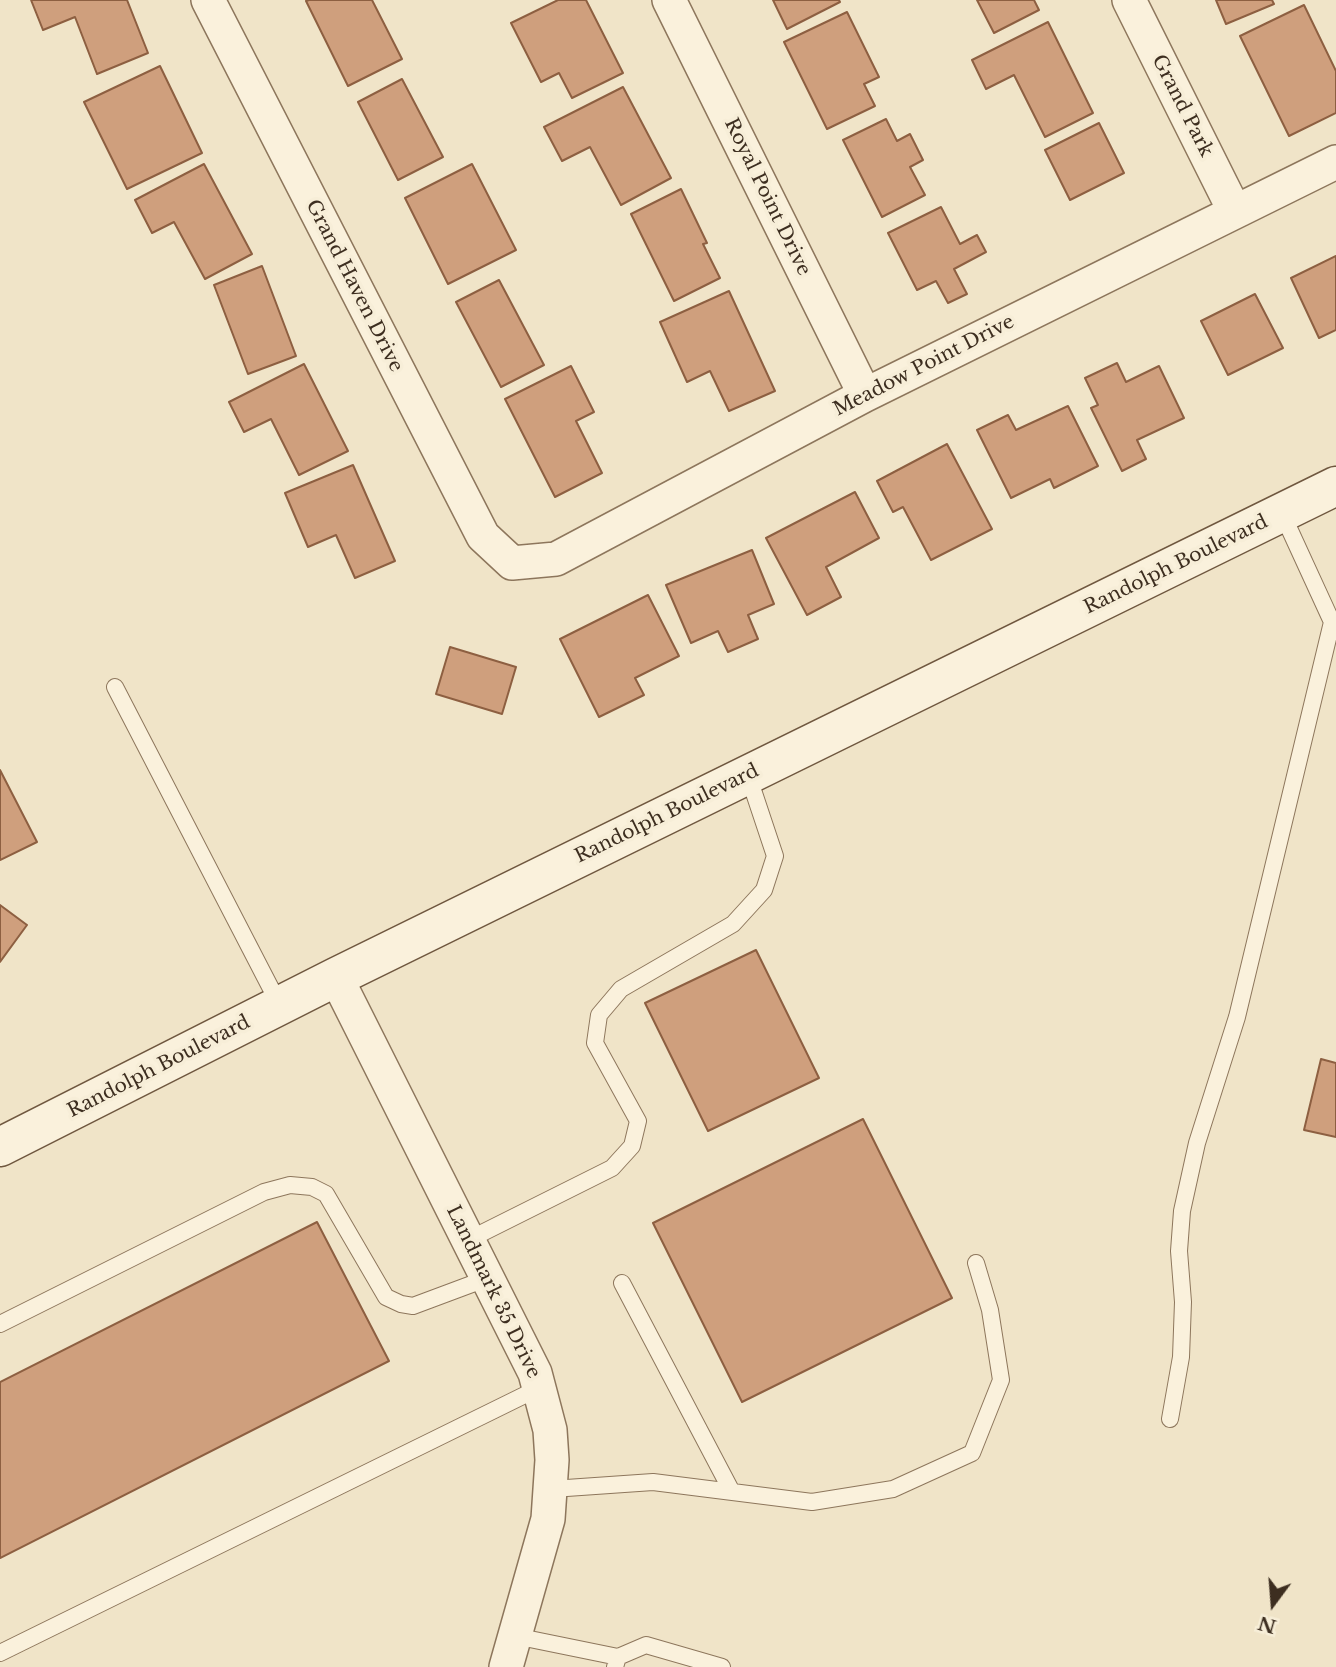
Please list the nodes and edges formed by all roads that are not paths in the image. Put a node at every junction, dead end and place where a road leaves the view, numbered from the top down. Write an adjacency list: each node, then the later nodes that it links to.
1 (208, 0): 9 (street, Grand Haven Drive)
2 (669, 0): 6 (street, Royal Point Drive)
3 (1129, 0): 5 (street, Grand Park)
4 (1336, 162): 5 (street, Meadow Point Drive)
5 (1235, 212): 6 (street, Meadow Point Drive)
6 (865, 395): 9 (street, Meadow Point Drive)
7 (1336, 486): 8 (main road, Randolph Boulevard)
8 (1282, 513): 11 (main road, Randolph Boulevard); 21 (lane)
9 (512, 563)
10 (115, 687): 13 (lane)
11 (748, 775): 12 (main road, Randolph Boulevard); 15 (lane)
12 (336, 977): 13 (main road, Randolph Boulevard); 15 (street, Landmark 35 Drive)
13 (280, 1006): 14 (main road, Randolph Boulevard)
14 (0, 1147)
15 (468, 1240): 17 (street, Landmark 35 Drive)
16 (976, 1263): 23 (lane)
17 (488, 1279): 19 (lane); 20 (street, Landmark 35 Drive)
18 (622, 1283): 23 (lane)
19 (0, 1324)
20 (539, 1388): 22 (street, Landmark 35 Drive); 25 (lane)
21 (1170, 1419)
22 (552, 1489): 23 (lane); 24 (street, Landmark 35 Drive)
23 (732, 1492)
24 (510, 1652): 26 (lane)
25 (0, 1653)
26 (617, 1662): 27 (lane)
27 (722, 1667)

